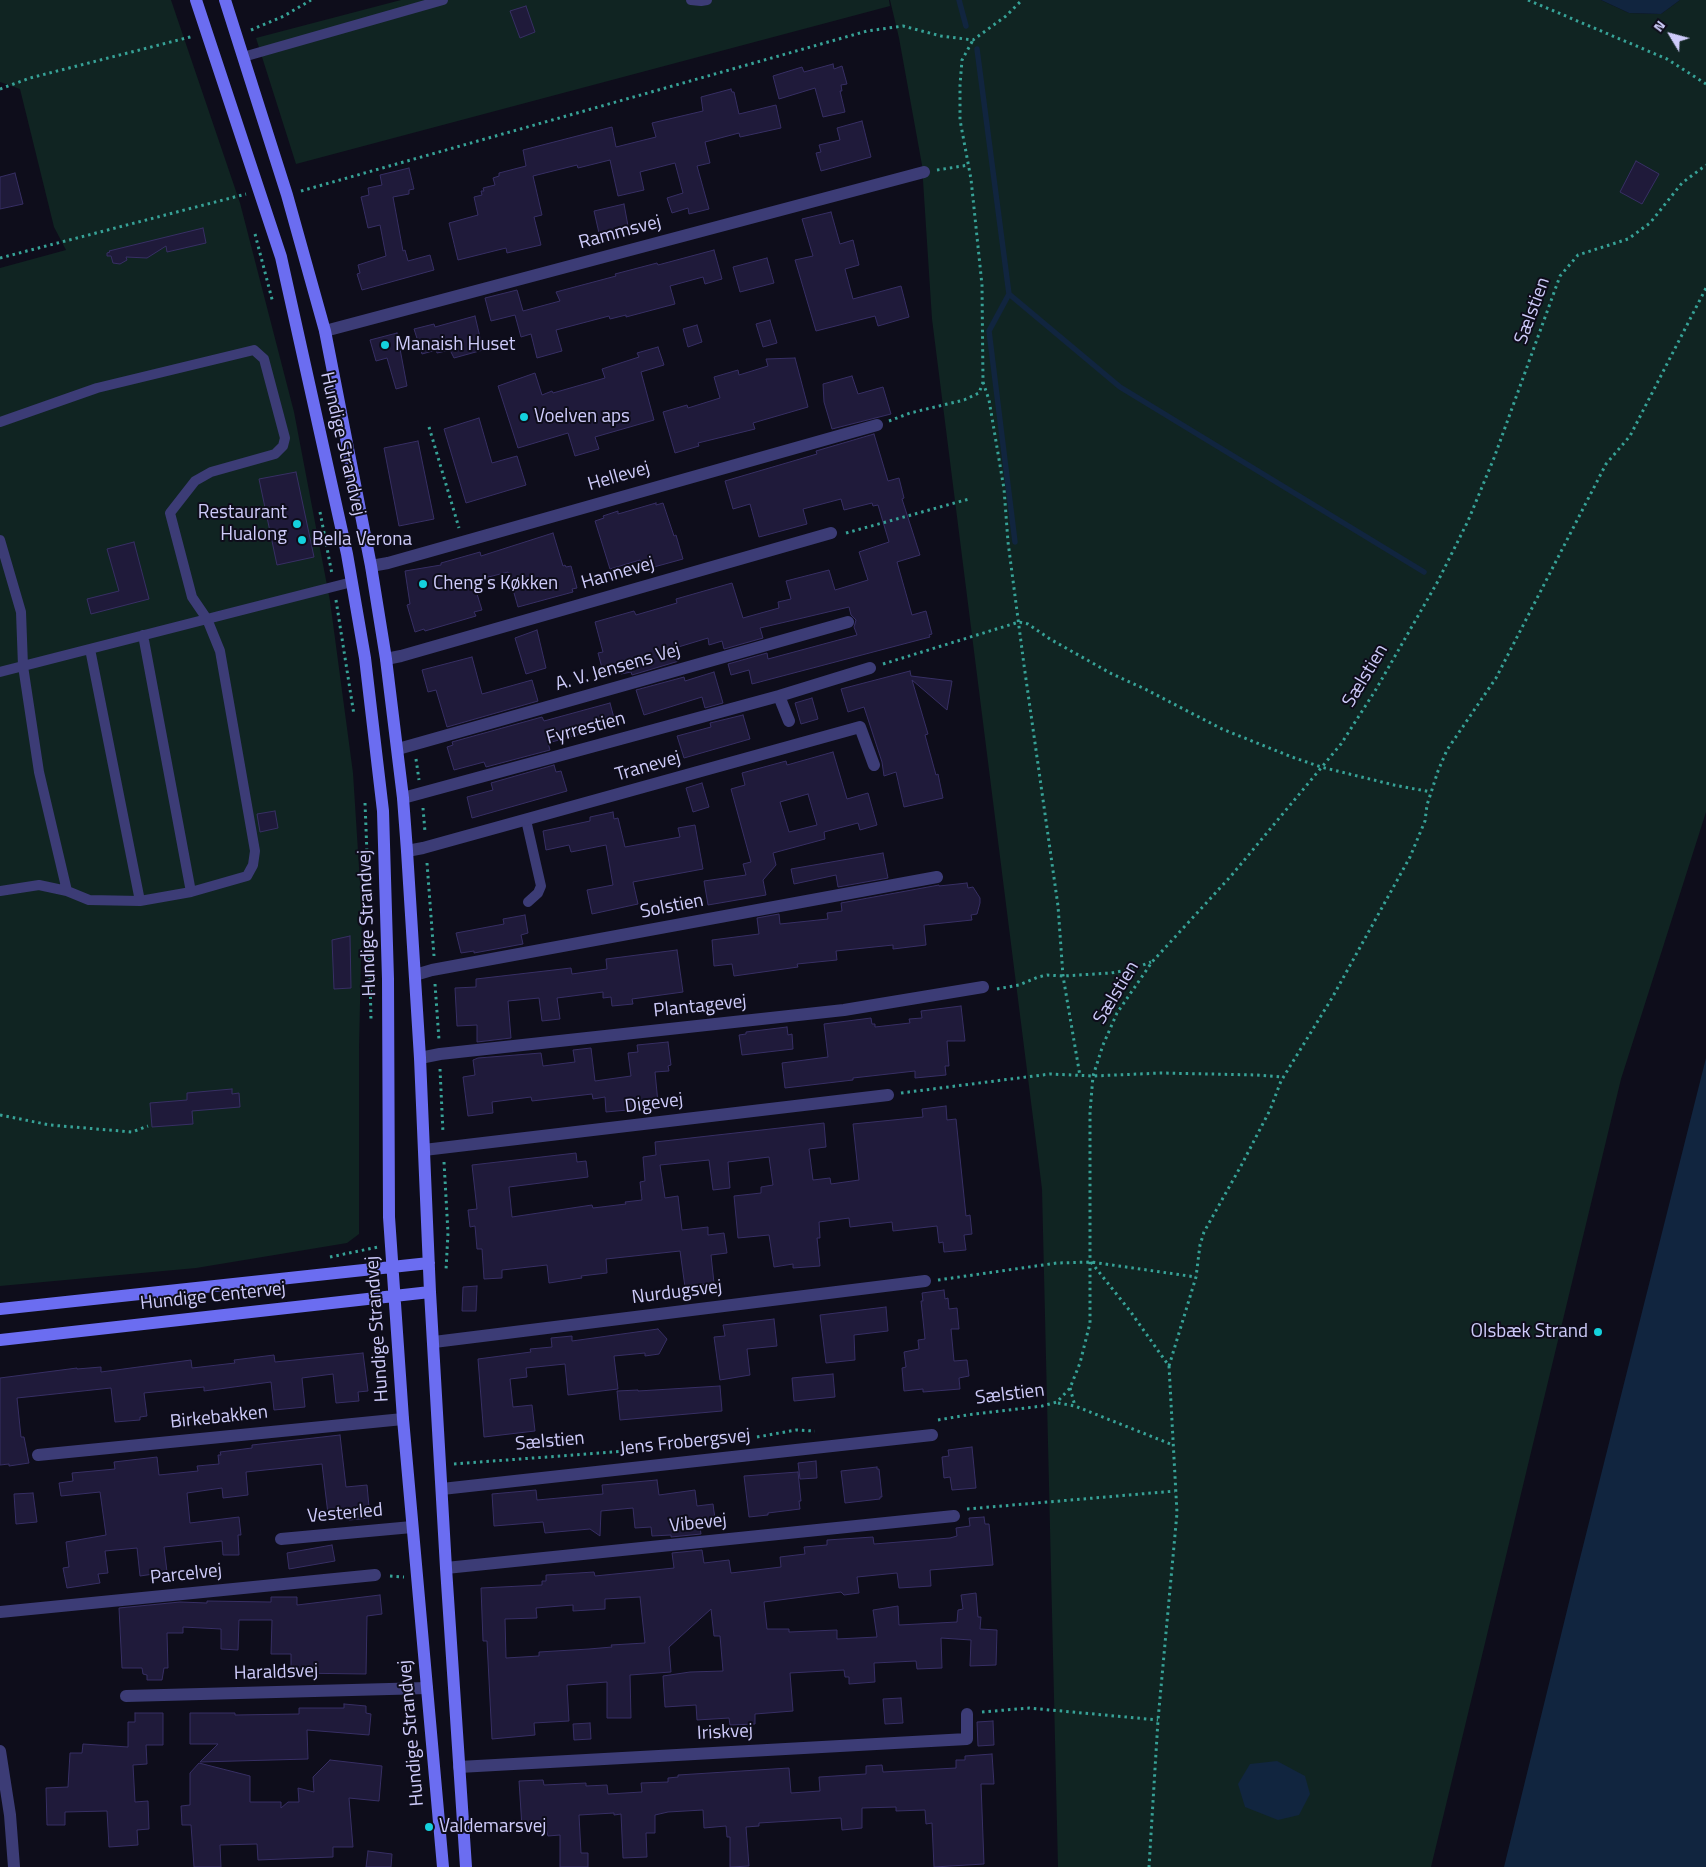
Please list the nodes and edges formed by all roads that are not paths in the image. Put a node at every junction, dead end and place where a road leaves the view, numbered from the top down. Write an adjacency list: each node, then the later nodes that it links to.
1 (196, 0): 14 (main road, Hundige Strandvej)
2 (225, 0): 6 (main road, Hundige Strandvej)
3 (443, 0): 6 (lane)
4 (690, 0): 5 (lane)
5 (707, 0)
6 (243, 57): 8 (main road, Hundige Strandvej)
7 (924, 172): 8 (street, Rammsvej)
8 (326, 331): 13 (main road, Hundige Strandvej)
9 (0, 422): 15 (lane)
10 (877, 425): 13 (street, Hellevej)
11 (831, 533): 19 (street, Hannevej)
12 (0, 540): 20 (lane)
13 (371, 566): 19 (main road, Hundige Strandvej)
14 (352, 582): 15 (lane); 42 (main road, Hundige Strandvej)
15 (207, 619): 17 (lane); 33 (lane)
16 (848, 622): 25 (street, A. V. Jensens Vej)
17 (143, 635): 18 (lane); 33 (lane)
18 (90, 649): 20 (lane); 34 (lane)
19 (386, 659): 25 (main road, Hundige Strandvej)
20 (23, 666): 22 (lane); 32 (lane)
21 (870, 668): 23 (street, Fyrrestien)
22 (0, 672)
23 (779, 696): 24 (street); 27 (street, Fyrrestien)
24 (788, 721)
25 (398, 749): 27 (main road, Hundige Strandvej)
26 (874, 765): 28 (street, Tranevej)
27 (403, 798): 29 (main road, Hundige Strandvej)
28 (526, 820): 29 (street, Tranevej); 35 (lane)
29 (407, 851): 36 (main road, Hundige Strandvej)
30 (937, 877): 36 (street, Solstien)
31 (0, 891): 32 (lane)
32 (67, 892): 34 (lane)
33 (191, 892): 34 (lane)
34 (140, 901)
35 (528, 902)
36 (415, 975): 38 (main road, Hundige Strandvej)
37 (983, 987): 38 (street, Plantagevej)
38 (420, 1058): 40 (main road, Hundige Strandvej)
39 (888, 1095): 40 (street, Digevej)
40 (424, 1150): 41 (main road, Hundige Strandvej)
41 (429, 1262): 42 (main road, Hundige Centervej); 44 (main road, Hundige Strandvej)
42 (393, 1266): 45 (main road, Hundige Strandvej); 46 (main road, Hundige Centervej)
43 (925, 1281): 48 (street, Nurdugsvej)
44 (430, 1292): 45 (main road, Hundige Centervej); 48 (main road, Hundige Strandvej)
45 (395, 1296): 47 (main road, Hundige Centervej); 49 (main road, Hundige Strandvej)
46 (0, 1309)
47 (0, 1340)
48 (434, 1342): 52 (main road, Hundige Strandvej)
49 (403, 1419): 51 (street, Birkebakken); 54 (main road, Hundige Strandvej)
50 (931, 1429): 52 (street, Jens Frobergsvej)
51 (38, 1455)
52 (442, 1489): 56 (main road, Hundige Strandvej)
53 (954, 1516): 56 (street, Vibevej)
54 (412, 1527): 55 (street, Vesterled); 59 (main road, Hundige Strandvej)
55 (281, 1539)
56 (446, 1568): 63 (main road, Hundige Strandvej)
57 (375, 1575): 58 (street, Parcelvej)
58 (0, 1612)
59 (427, 1688): 60 (street, Haraldsvej); 65 (main road, Hundige Strandvej)
60 (126, 1696)
61 (967, 1714): 63 (street, Iriskvej)
62 (0, 1751): 64 (street)
63 (459, 1766): 66 (main road, Hundige Strandvej)
64 (14, 1867)
65 (443, 1867)
66 (466, 1867)

